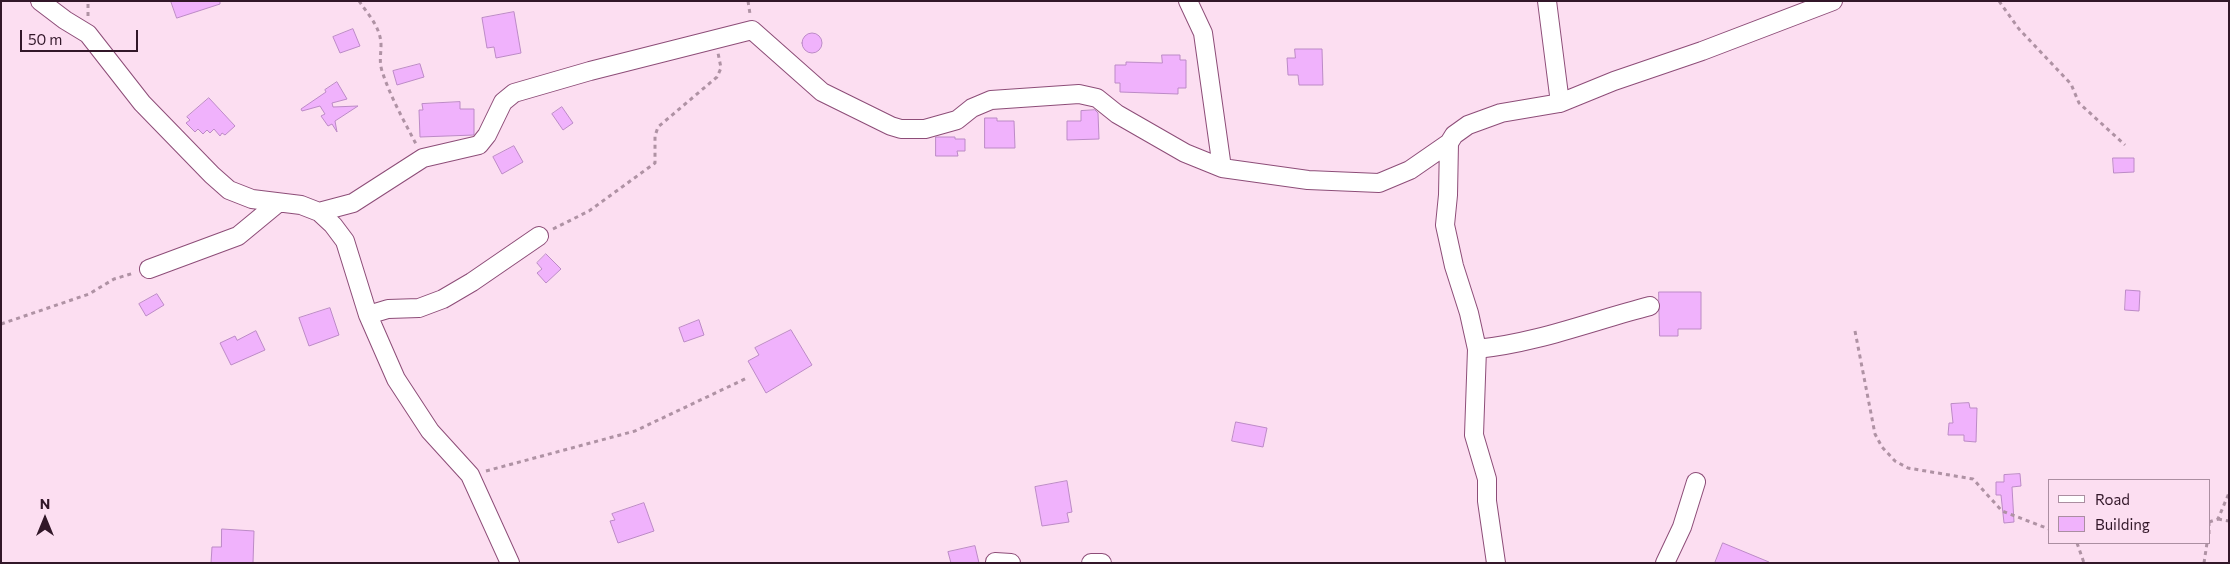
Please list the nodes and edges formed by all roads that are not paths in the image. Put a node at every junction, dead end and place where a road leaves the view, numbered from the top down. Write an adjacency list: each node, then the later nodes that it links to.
1 (40, 1): 8 (street)
2 (1188, 1): 7 (street)
3 (1547, 1): 5 (street)
4 (1833, 1): 5 (street)
5 (1560, 103): 6 (street)
6 (1449, 143): 7 (street); 14 (street)
7 (1222, 168): 9 (street)
8 (278, 203): 9 (street); 11 (street)
9 (319, 212): 13 (street)
10 (539, 236): 13 (street)
11 (149, 269)
12 (1650, 306): 14 (street)
13 (368, 315): 17 (street)
14 (1477, 349): 21 (street)
15 (1696, 482): 22 (street)
16 (995, 562): 18 (street)
17 (510, 563)
18 (1011, 563)
19 (1091, 563): 20 (street)
20 (1102, 563)
21 (1496, 563)
22 (1665, 563)

